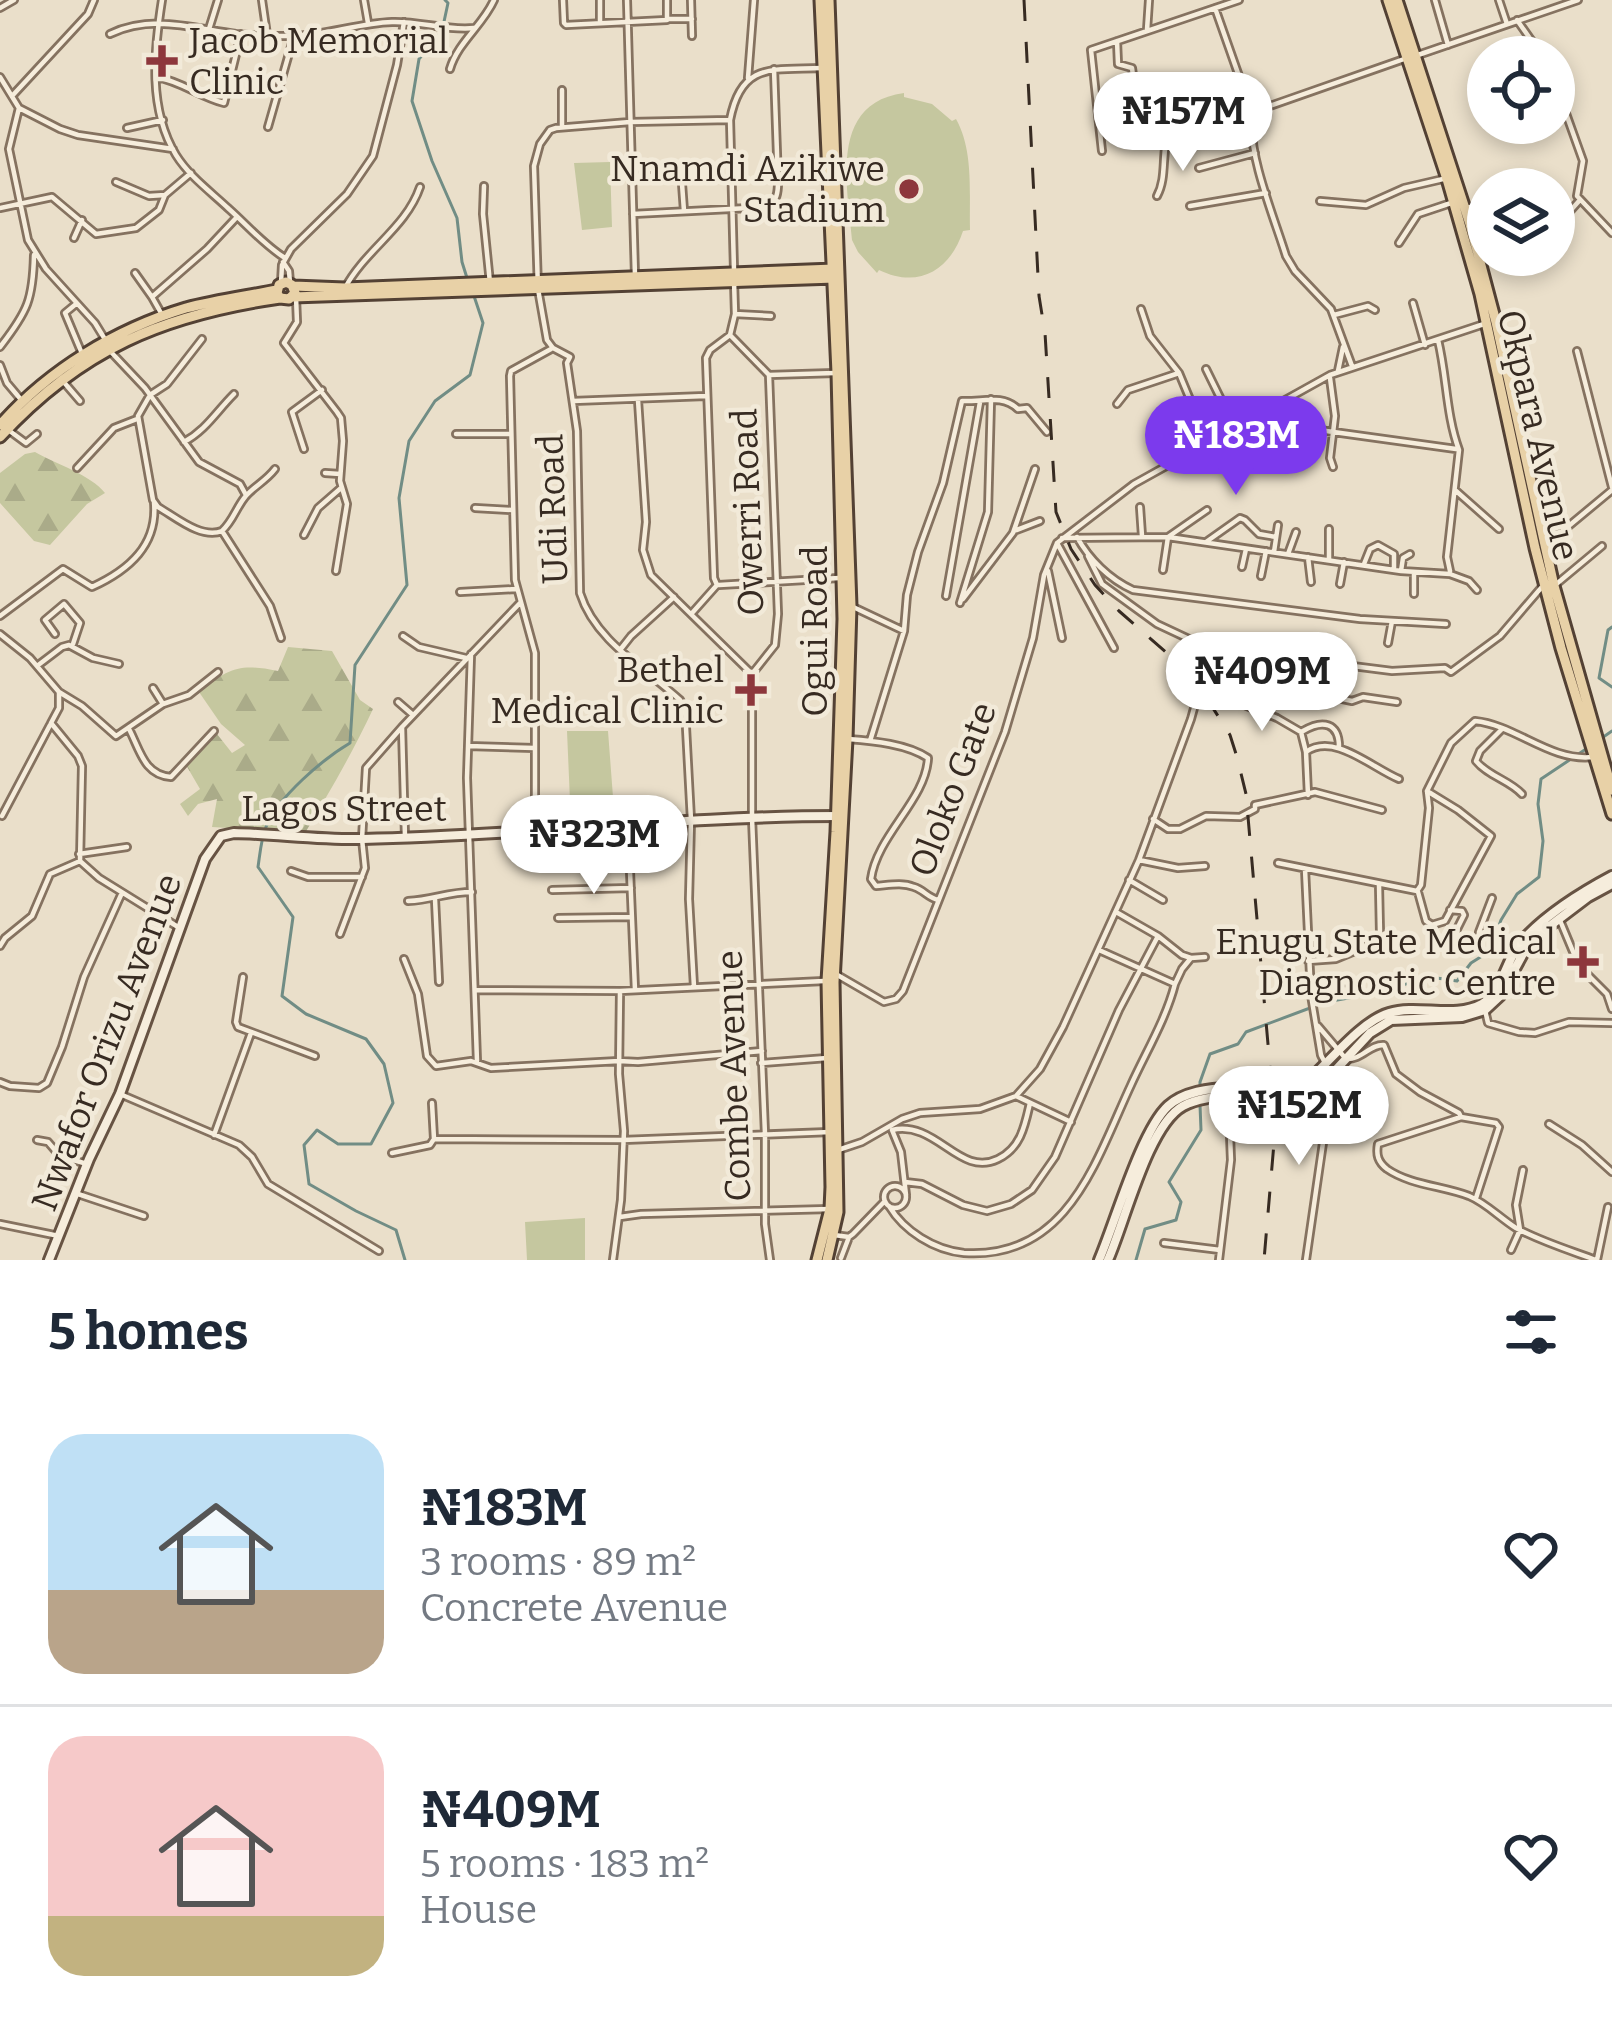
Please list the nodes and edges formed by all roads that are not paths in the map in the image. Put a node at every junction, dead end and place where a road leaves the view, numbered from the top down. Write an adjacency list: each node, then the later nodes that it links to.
1 (14, 0): 22 (street)
2 (94, 0): 52 (street)
3 (161, 0): 27 (street)
4 (218, 0): 34 (street)
5 (262, 0): 38 (street)
6 (364, 0): 30 (street)
7 (494, 0): 33 (street)
8 (563, 0): 31 (street)
9 (601, 0): 31 (street)
10 (627, 0): 29 (street)
11 (668, 0): 24 (street)
12 (691, 0): 25 (street)
13 (754, 0): 50 (street)
14 (820, 0): 45 (main road, Ogui Road)
15 (829, 0): 45 (main road, Ogui Road)
16 (1149, 0): 35 (street)
17 (1239, 0): 23 (street)
18 (1392, 0): 44 (main road, Okpara Avenue)
19 (1436, 0): 43 (street)
20 (1499, 0): 32 (street)
21 (1578, 0): 26 (street)
22 (0, 8)
23 (1215, 8): 35 (street); 54 (street)
24 (668, 19): 25 (street); 29 (street)
25 (692, 19): 40 (street)
26 (1517, 20): 32 (street); 41 (street)
27 (158, 22): 34 (street); 36 (street); 49 (street)
28 (404, 22): 30 (street); 33 (street); 93 (street)
29 (629, 22): 31 (street); 57 (street)
30 (368, 23): 39 (street)
31 (600, 23)
32 (1507, 24): 43 (street)
33 (474, 28): 46 (street)
34 (208, 29): 37 (street)
35 (1147, 31): 42 (street)
36 (110, 34)
37 (241, 34): 38 (street); 49 (street)
38 (267, 35): 39 (street)
39 (294, 36): 58 (street)
40 (692, 36)
41 (1528, 36)
42 (1117, 41): 61 (street); 64 (street)
43 (1448, 44): 44 (street)
44 (1412, 57): 54 (street); 69 (main road, Okpara Avenue)
45 (828, 68): 47 (street); 94 (main road, Ogui Road)
46 (450, 69)
47 (774, 70): 50 (street); 84 (street)
48 (0, 77): 52 (street)
49 (155, 77): 55 (street)
50 (748, 78): 56 (street)
51 (562, 89): 59 (street)
52 (13, 95): 53 (street)
53 (19, 108): 63 (street); 80 (street)
54 (1253, 118): 61 (street); 65 (street)
55 (163, 120): 60 (street); 63 (street)
56 (730, 120): 57 (street); 84 (street)
57 (630, 122): 59 (street); 66 (street)
58 (268, 127)
59 (562, 127): 100 (street, Udi Road)
60 (127, 128)
61 (1170, 129): 75 (street)
62 (1575, 140): 76 (street)
63 (173, 149): 68 (street)
64 (1102, 151)
65 (1255, 152): 67 (street); 73 (street)
66 (631, 168): 85 (street); 86 (street)
67 (1199, 169)
68 (191, 173): 74 (street); 87 (street)
69 (1451, 177): 77 (street); 78 (main road, Okpara Avenue); 83 (main road, Okpara Avenue)
70 (116, 182): 74 (street)
71 (484, 186): 99 (street)
72 (420, 187): 102 (street)
73 (1266, 193): 81 (street); 110 (street)
74 (165, 195): 88 (street)
75 (1157, 196)
76 (1578, 197): 79 (street); 89 (street)
77 (1320, 201)
78 (1454, 202): 91 (street); 113 (main road, Okpara Avenue)
79 (1575, 202)
80 (19, 205): 82 (street); 88 (street); 92 (street)
81 (1190, 206)
82 (0, 208)
83 (1465, 208): 113 (main road, Okpara Avenue)
84 (732, 209): 85 (street); 97 (street)
85 (684, 211): 86 (street)
86 (633, 214): 98 (street)
87 (237, 216): 93 (street); 104 (street)
88 (82, 220): 90 (street)
89 (1612, 233)
90 (74, 238)
91 (1400, 243)
92 (34, 253): 105 (street); 119 (street)
93 (284, 260): 101 (street)
94 (835, 270): 96 (main road); 103 (main road, Ogui Road); 128 (main road, Ogui Road)
95 (135, 273): 104 (street)
96 (816, 274): 97 (main road); 103 (main road)
97 (734, 277): 98 (main road); 109 (street)
98 (635, 281): 100 (main road)
99 (491, 285): 100 (main road); 102 (main road)
100 (539, 285): 121 (street, Udi Road)
101 (287, 291): 102 (main road); 111 (main road); 117 (main road); 133 (street)
102 (338, 291)
103 (834, 291): 128 (main road, Ogui Road)
104 (152, 297): 111 (street)
105 (77, 302): 117 (street); 123 (street)
106 (1413, 303): 118 (street)
107 (1141, 309): 129 (street)
108 (1375, 310): 110 (street)
109 (735, 314): 112 (street); 114 (street)
110 (1334, 315): 120 (street)
111 (162, 316): 117 (main road)
112 (771, 316)
113 (1491, 322): 116 (street, Oloko Gate); 192 (main road, Okpara Avenue)
114 (730, 335): 130 (street, Owerri Road); 137 (street)
115 (202, 339): 136 (street)
116 (1438, 340): 118 (street, Oloko Gate); 161 (street)
117 (108, 345): 123 (main road); 132 (main road); 136 (street)
118 (1424, 345): 125 (street, Oloko Gate)
119 (0, 347)
120 (1343, 347): 125 (street); 127 (street)
121 (553, 348): 142 (street, Udi Road); 156 (street)
122 (1577, 352): 169 (street)
123 (83, 356): 134 (main road)
124 (0, 365): 141 (street)
125 (1352, 366): 127 (street, Oloko Gate)
126 (1206, 369): 149 (street)
127 (1338, 371): 131 (street, Oloko Gate)
128 (841, 373): 130 (street); 212 (main road, Ogui Road)
129 (1179, 373): 144 (street); 147 (street)
130 (769, 375): 214 (street, Owerri Road)
131 (1330, 376): 146 (street, Oloko Gate); 153 (street)
132 (62, 380): 134 (main road); 139 (street)
133 (322, 390): 160 (street); 167 (street)
134 (38, 394): 141 (main road); 150 (main road)
135 (233, 394): 157 (street)
136 (150, 395): 148 (street); 157 (street)
137 (708, 396): 140 (street); 217 (street)
138 (991, 399): 143 (street); 151 (street); 181 (street)
139 (80, 400)
140 (638, 400): 142 (street); 223 (street)
141 (23, 401): 150 (main road)
142 (574, 401): 240 (street, Udi Road)
143 (980, 402): 222 (street); 230 (street)
144 (1117, 404)
145 (1166, 410): 147 (street)
146 (1266, 411): 149 (street, Oloko Gate); 153 (street)
147 (1197, 418): 152 (street)
148 (137, 419): 163 (street); 172 (street)
149 (1234, 428): 158 (street, Oloko Gate)
150 (2, 431): 154 (street)
151 (1048, 432)
152 (1204, 432): 158 (street); 159 (street)
153 (1334, 432): 161 (street); 162 (street)
154 (37, 434)
155 (456, 434): 156 (street)
156 (511, 434): 175 (street)
157 (184, 442): 171 (street)
158 (1208, 443): 189 (street, Oloko Gate)
159 (1178, 445)
160 (304, 449)
161 (1460, 450): 170 (street)
162 (1333, 467)
163 (77, 468)
164 (274, 469): 171 (street)
165 (1035, 470): 181 (street)
166 (325, 473): 167 (street)
167 (340, 474): 168 (street)
168 (341, 488): 184 (street); 207 (street)
169 (1612, 488): 192 (street)
170 (1455, 490): 180 (street); 199 (street)
171 (246, 495): 182 (street)
172 (156, 504): 182 (street); 227 (street)
173 (1140, 507): 185 (street)
174 (475, 508): 175 (street)
175 (512, 510): 218 (street)
176 (1207, 510): 187 (street)
177 (1040, 521): 181 (street)
178 (1278, 525): 188 (street)
179 (1329, 529): 200 (street)
180 (1499, 529)
181 (1014, 530)
182 (222, 531): 233 (street)
183 (1296, 532): 195 (street)
184 (304, 535)
185 (1142, 536): 186 (street); 187 (street)
186 (1077, 537): 189 (street); 197 (street)
187 (1168, 537): 190 (street); 205 (street)
188 (1276, 538): 190 (street); 194 (street)
189 (1059, 540): 203 (street, Oloko Gate); 239 (street)
190 (1205, 543): 193 (street)
191 (1602, 546): 213 (street)
192 (1540, 547): 213 (main road, Okpara Avenue)
193 (1246, 549): 194 (street); 204 (street)
194 (1270, 552): 195 (street); 211 (street)
195 (1288, 554): 198 (street)
196 (1410, 554): 206 (street)
197 (1088, 556): 228 (street); 238 (street)
198 (1308, 557): 200 (street); 215 (street)
199 (1447, 557): 209 (street); 210 (street)
200 (1329, 560): 201 (street)
201 (1344, 562): 202 (street); 216 (street)
202 (1364, 565): 206 (street); 206 (street)
203 (1046, 566): 234 (street); 303 (street, Oloko Gate)
204 (1242, 567)
205 (1163, 570)
206 (1398, 570): 208 (street)
207 (336, 571)
208 (1414, 572): 209 (street); 221 (street)
209 (1441, 573): 210 (street)
210 (1450, 574): 219 (street)
211 (1262, 576)
212 (846, 578): 214 (street); 225 (main road, Ogui Road); 260 (main road, Ogui Road)
213 (1548, 578): 238 (street); 265 (main road, Okpara Avenue)
214 (778, 582): 217 (street); 246 (street, Owerri Road)
215 (1311, 582)
216 (1340, 584)
217 (717, 585): 226 (street)
218 (516, 589): 220 (street); 224 (street)
219 (1477, 590)
220 (460, 592)
221 (1414, 594)
222 (946, 596)
223 (674, 597): 226 (street); 240 (street)
224 (520, 603): 241 (street); 263 (street)
225 (851, 606): 230 (street); 260 (main road, Ogui Road)
226 (692, 612): 246 (street)
227 (0, 616)
228 (1392, 621): 229 (street); 236 (street)
229 (1446, 624)
230 (904, 631): 261 (street)
231 (55, 634): 237 (street)
232 (404, 636): 241 (street)
233 (281, 638)
234 (1062, 638)
235 (2, 639): 243 (street)
236 (1388, 643)
237 (72, 646): 242 (street); 243 (street)
238 (1196, 646): 245 (street)
239 (1114, 648)
240 (620, 650): 278 (street, Udi Road)
241 (468, 656): 253 (street); 262 (street)
242 (119, 664)
243 (37, 666): 249 (street)
244 (218, 672): 252 (street)
245 (1204, 672): 247 (street); 251 (street)
246 (752, 674): 276 (street, Owerri Road)
247 (1199, 687): 259 (street); 277 (street)
248 (153, 688): 252 (street)
249 (59, 692): 254 (street); 257 (street)
250 (398, 702): 253 (street)
251 (1397, 702)
252 (163, 704): 257 (street)
253 (413, 715): 255 (street)
254 (51, 723): 274 (street); 286 (street)
255 (401, 727): 282 (street); 283 (street)
256 (1502, 728): 265 (street); 269 (street); 270 (street)
257 (129, 729): 258 (street)
258 (214, 731)
259 (1301, 732): 264 (street); 266 (street)
260 (844, 738): 261 (street); 275 (main road, Ogui Road)
261 (870, 741): 303 (street)
262 (467, 746): 263 (street); 281 (street)
263 (534, 748): 280 (street)
264 (1339, 748): 266 (street); 267 (street)
265 (1595, 748): 268 (main road, Okpara Avenue); 273 (main road, Okpara Avenue)
266 (1306, 752): 271 (street)
267 (1399, 779)
268 (1612, 790)
269 (1427, 791): 300 (street); 306 (street)
270 (1522, 794)
271 (1308, 795): 272 (street); 277 (street)
272 (1382, 810)
273 (1612, 814)
274 (2, 816)
275 (840, 816): 276 (main road, Lagos Street); 322 (main road, Ogui Road)
276 (752, 818): 278 (main road, Lagos Street); 326 (street, Combe Avenue)
277 (1153, 819): 287 (street)
278 (691, 820): 279 (main road, Lagos Street); 329 (street)
279 (628, 824): 280 (main road, Lagos Street); 296 (street)
280 (535, 832): 281 (main road, Lagos Street)
281 (470, 834): 282 (main road, Lagos Street); 299 (street)
282 (405, 837): 283 (main road, Lagos Street)
283 (362, 839): 284 (main road, Lagos Street); 292 (street)
284 (214, 844): 311 (main road, Nwafor Orizu Avenue)
285 (127, 847): 286 (street)
286 (79, 857): 298 (street); 314 (street)
287 (1138, 860): 289 (street); 293 (street)
288 (1278, 863): 290 (street)
289 (1205, 866)
290 (1305, 869): 295 (street); 319 (street)
291 (291, 871): 292 (street)
292 (362, 877): 312 (street)
293 (1129, 880): 304 (street); 307 (street)
294 (1612, 880): 310 (main road); 340 (main road)
295 (1379, 885): 300 (street); 319 (street)
296 (631, 888): 297 (street); 308 (street)
297 (552, 890)
298 (122, 892): 311 (street); 347 (street)
299 (472, 892): 302 (street); 330 (street)
300 (1417, 892): 306 (street)
301 (1492, 898): 306 (street)
302 (435, 899): 305 (street); 325 (street)
303 (938, 900): 322 (street, Oloko Gate)
304 (1163, 900)
305 (408, 901)
306 (1450, 910)
307 (1116, 912): 313 (street); 315 (street)
308 (632, 916): 309 (street); 331 (street)
309 (558, 918)
310 (1559, 918): 333 (street); 334 (main road)
311 (180, 928): 349 (main road, Nwafor Orizu Avenue)
312 (340, 934)
313 (1158, 936): 317 (street); 320 (street)
314 (0, 946)
315 (1099, 950): 320 (street); 350 (street)
316 (1205, 957): 317 (street)
317 (1191, 958): 328 (street)
318 (404, 959): 343 (street)
319 (1308, 961): 323 (street)
320 (1143, 968): 328 (street); 355 (street)
321 (243, 977): 337 (street)
322 (831, 979): 326 (street); 341 (main road, Ogui Road)
323 (1310, 980): 324 (street); 327 (street); 336 (street)
324 (1286, 981)
325 (440, 982)
326 (757, 983): 329 (street); 338 (street, Combe Avenue)
327 (1354, 983)
328 (1175, 984): 374 (street)
329 (694, 987): 331 (street)
330 (476, 990): 332 (street); 343 (street)
331 (635, 990): 332 (street)
332 (620, 991): 342 (street)
333 (1612, 1009)
334 (1485, 1010): 335 (street); 340 (main road)
335 (1612, 1023)
336 (1317, 1025): 340 (street); 345 (street)
337 (252, 1032): 339 (street); 360 (street)
338 (762, 1051): 342 (street); 344 (street, Combe Avenue)
339 (315, 1056)
340 (1343, 1056): 345 (main road); 346 (main road); 354 (street)
341 (832, 1058): 344 (street); 358 (main road, Ogui Road); 364 (main road, Ogui Road)
342 (619, 1060): 343 (street); 363 (street)
343 (477, 1061)
344 (761, 1063): 359 (street, Combe Avenue)
345 (1324, 1066): 346 (street); 346 (main road)
346 (1331, 1075): 398 (street)
347 (0, 1082)
348 (1230, 1092): 351 (main road)
349 (120, 1094): 360 (street); 366 (main road, Nwafor Orizu Avenue)
350 (1016, 1096): 352 (street); 357 (street)
351 (1204, 1096): 387 (street); 394 (main road); 395 (main road)
352 (1030, 1102): 355 (street); 357 (street)
353 (432, 1103): 361 (street)
354 (1461, 1117): 373 (street); 373 (street)
355 (1071, 1122): 369 (street)
356 (1549, 1124): 368 (street)
357 (891, 1127): 364 (street); 369 (street)
358 (830, 1132): 359 (street); 376 (main road, Ogui Road)
359 (765, 1134): 363 (street); 377 (street, Combe Avenue)
360 (214, 1135): 389 (street)
361 (434, 1139): 363 (street); 365 (street)
362 (37, 1140): 366 (street)
363 (623, 1140): 379 (street)
364 (838, 1150): 382 (main road, Ogui Road)
365 (392, 1153)
366 (87, 1164): 371 (main road, Nwafor Orizu Avenue)
367 (1523, 1170): 381 (street)
368 (1612, 1172)
369 (905, 1182): 370 (street); 372 (street)
370 (893, 1186): 372 (street); 374 (street)
371 (75, 1193): 378 (street); 383 (main road, Nwafor Orizu Avenue)
372 (906, 1195): 374 (street)
373 (1476, 1198): 381 (street)
374 (890, 1205): 384 (street)
375 (1608, 1207): 399 (street)
376 (830, 1209): 377 (street); 390 (main road, Ogui Road)
377 (765, 1210): 379 (street); 393 (street, Combe Avenue)
378 (144, 1216)
379 (620, 1217): 392 (street)
380 (0, 1224): 383 (street)
381 (1520, 1230): 388 (street); 399 (street)
382 (834, 1235): 384 (street); 390 (main road, Ogui Road)
383 (59, 1236): 391 (main road, Nwafor Orizu Avenue)
384 (849, 1237): 390 (street)
385 (1164, 1244): 386 (street)
386 (1192, 1248): 387 (street); 396 (street)
387 (1220, 1250): 397 (street)
388 (1511, 1250)
389 (379, 1251)
390 (831, 1259)
391 (50, 1260)
392 (613, 1260)
393 (770, 1260)
394 (1099, 1260)
395 (1108, 1260)
396 (1191, 1260)
397 (1220, 1260)
398 (1306, 1260)
399 (1596, 1260)

